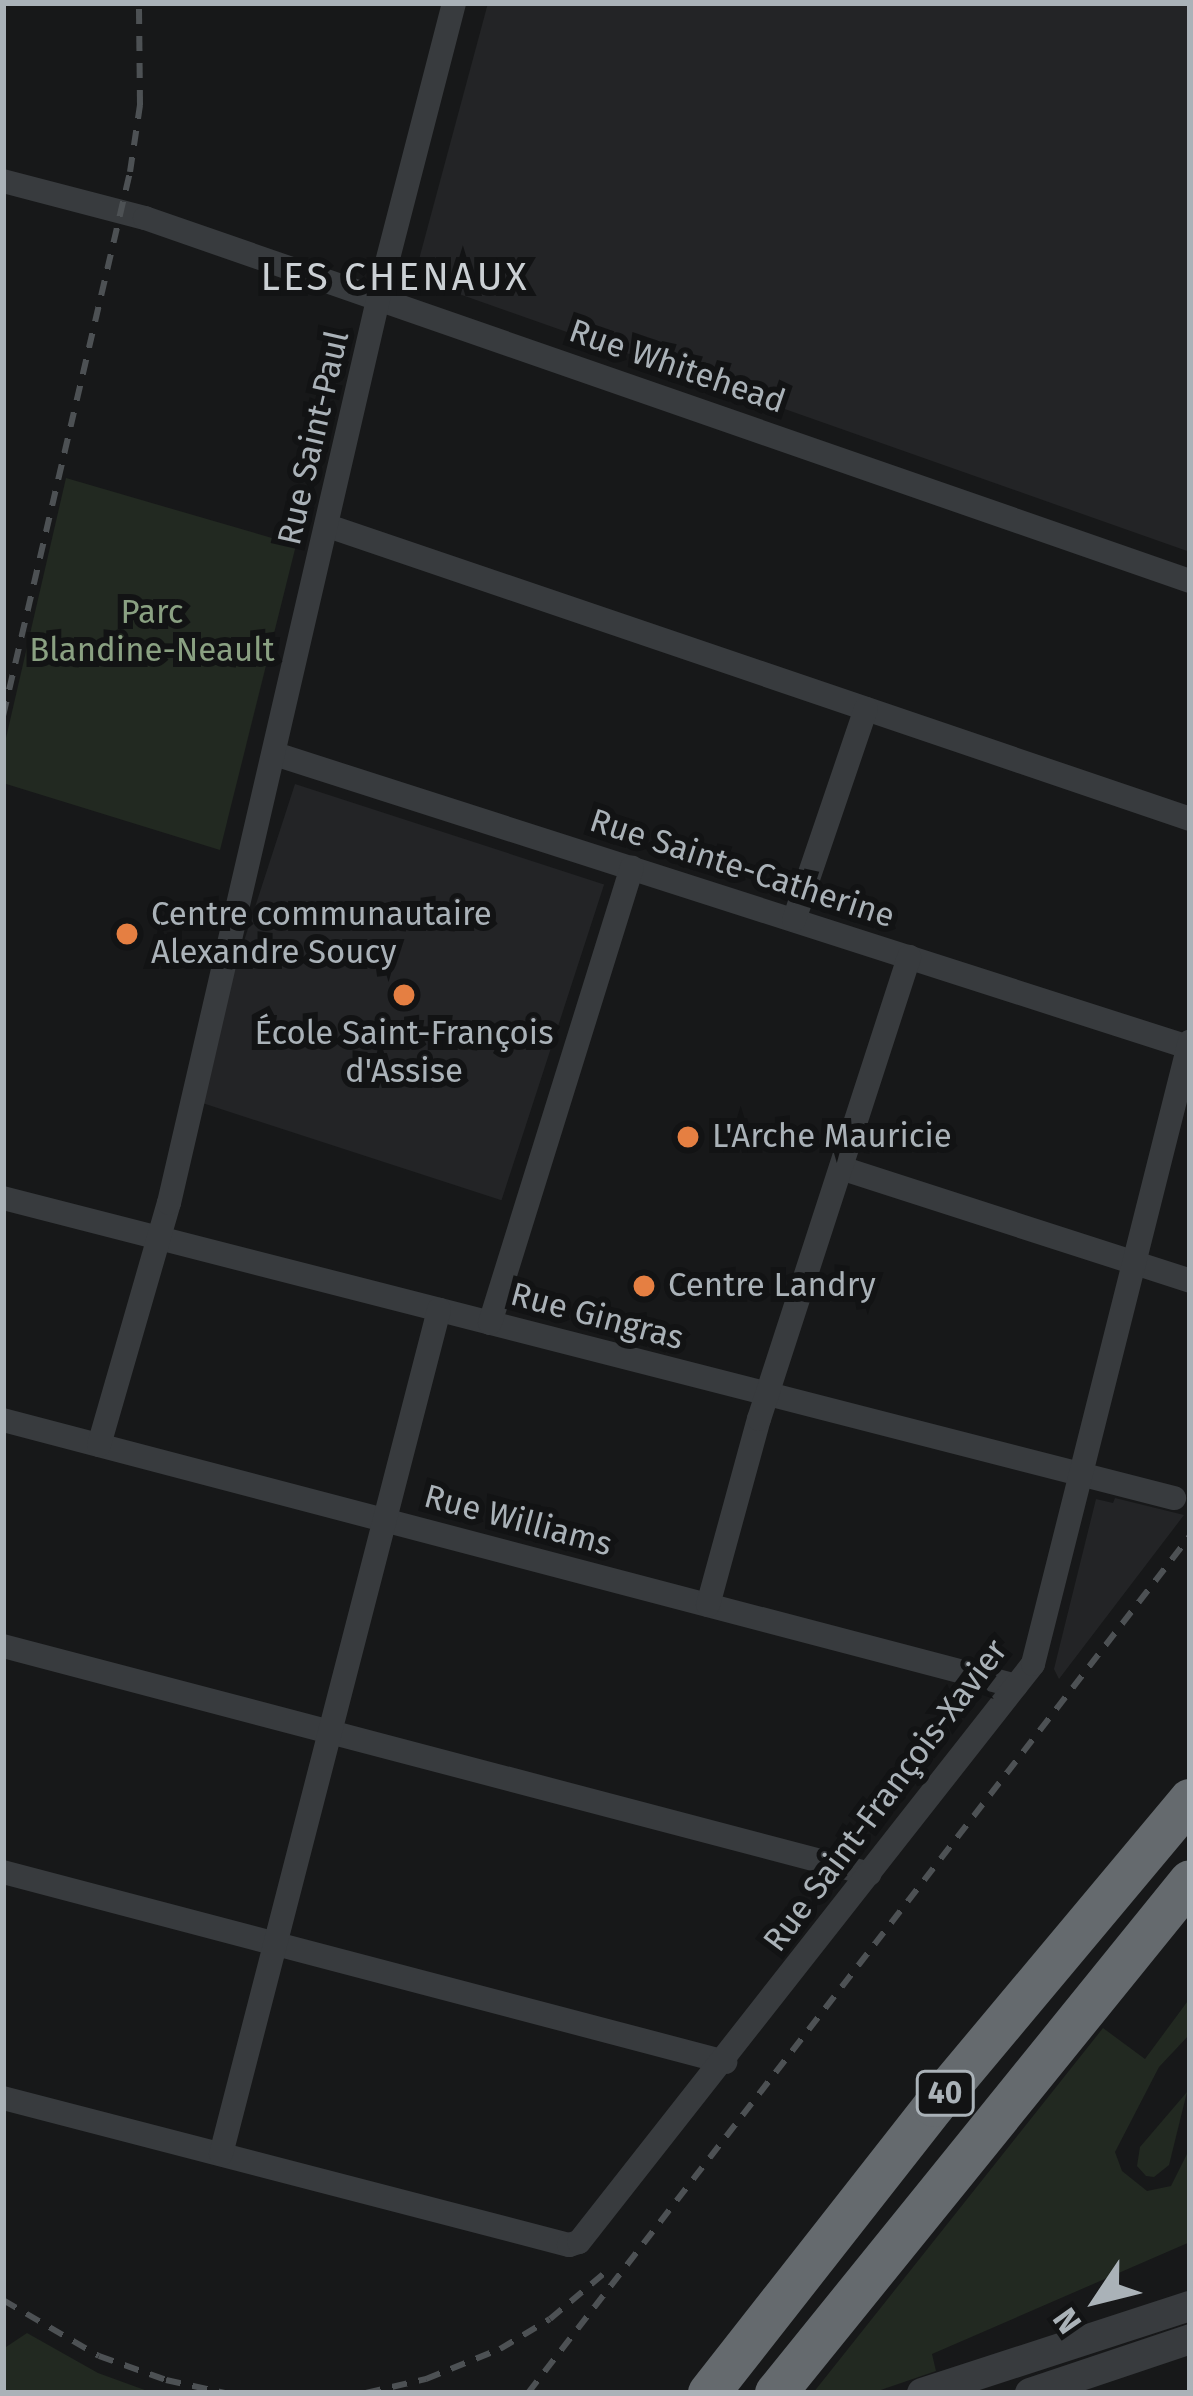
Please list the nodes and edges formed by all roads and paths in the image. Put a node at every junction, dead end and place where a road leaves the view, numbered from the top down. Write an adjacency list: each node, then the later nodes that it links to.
1 (454, 3): 3 (street, Rue Saint-Paul)
2 (3, 182): 3 (street, Rue Whitehead)
3 (379, 298): 4 (street, Rue Saint-Paul); 5 (street, Rue Whitehead)
4 (328, 526): 6 (street); 7 (street, Rue Saint-Paul)
5 (1190, 581)
6 (866, 709): 8 (street); 10 (street)
7 (275, 754): 9 (street, Rue Sainte-Catherine); 15 (street, Rue Saint-Paul)
8 (1190, 819)
9 (632, 868): 10 (street, Rue Sainte-Catherine); 19 (street)
10 (794, 920): 11 (street, Rue Sainte-Catherine)
11 (909, 957): 12 (street, Rue Sainte-Catherine); 13 (street)
12 (1189, 1044): 16 (street, Rue Saint-François-Xavier)
13 (841, 1168): 16 (street); 20 (street)
14 (3, 1198): 15 (street, Rue Gingras)
15 (158, 1237): 18 (street, Rue Gingras); 22 (street, Rue Saint-Paul)
16 (1136, 1261): 17 (street); 23 (street, Rue Saint-François-Xavier)
17 (1190, 1280)
18 (439, 1310): 19 (street, Rue Gingras); 25 (street)
19 (490, 1323): 20 (street, Rue Gingras)
20 (766, 1395): 23 (street, Rue Gingras); 26 (street)
21 (3, 1420): 22 (street, Rue Williams)
22 (99, 1445): 25 (street, Rue Williams)
23 (1081, 1476): 24 (street, Rue Gingras); 28 (street, Rue Saint-François-Xavier)
24 (1174, 1498)
25 (385, 1520): 26 (street, Rue Williams); 29 (street)
26 (708, 1605): 28 (street, Rue Williams)
27 (3, 1646): 29 (street)
28 (1016, 1686): 32 (street, Rue Saint-François-Xavier)
29 (329, 1732): 32 (street); 34 (street)
30 (1190, 1800): 40 (highway, 40)
31 (3, 1872): 34 (street)
32 (870, 1874): 35 (street, Rue Saint-François-Xavier)
33 (1190, 1881): 41 (highway, 40)
34 (274, 1943): 35 (street); 37 (street)
35 (725, 2062): 37 (street, Rue Saint-François-Xavier)
36 (3, 2098): 37 (street)
37 (221, 2154)
38 (1190, 2306): 42 (street)
39 (1190, 2339): 43 (street)
40 (709, 2393)
41 (776, 2393)
42 (922, 2393)
43 (1030, 2393)

